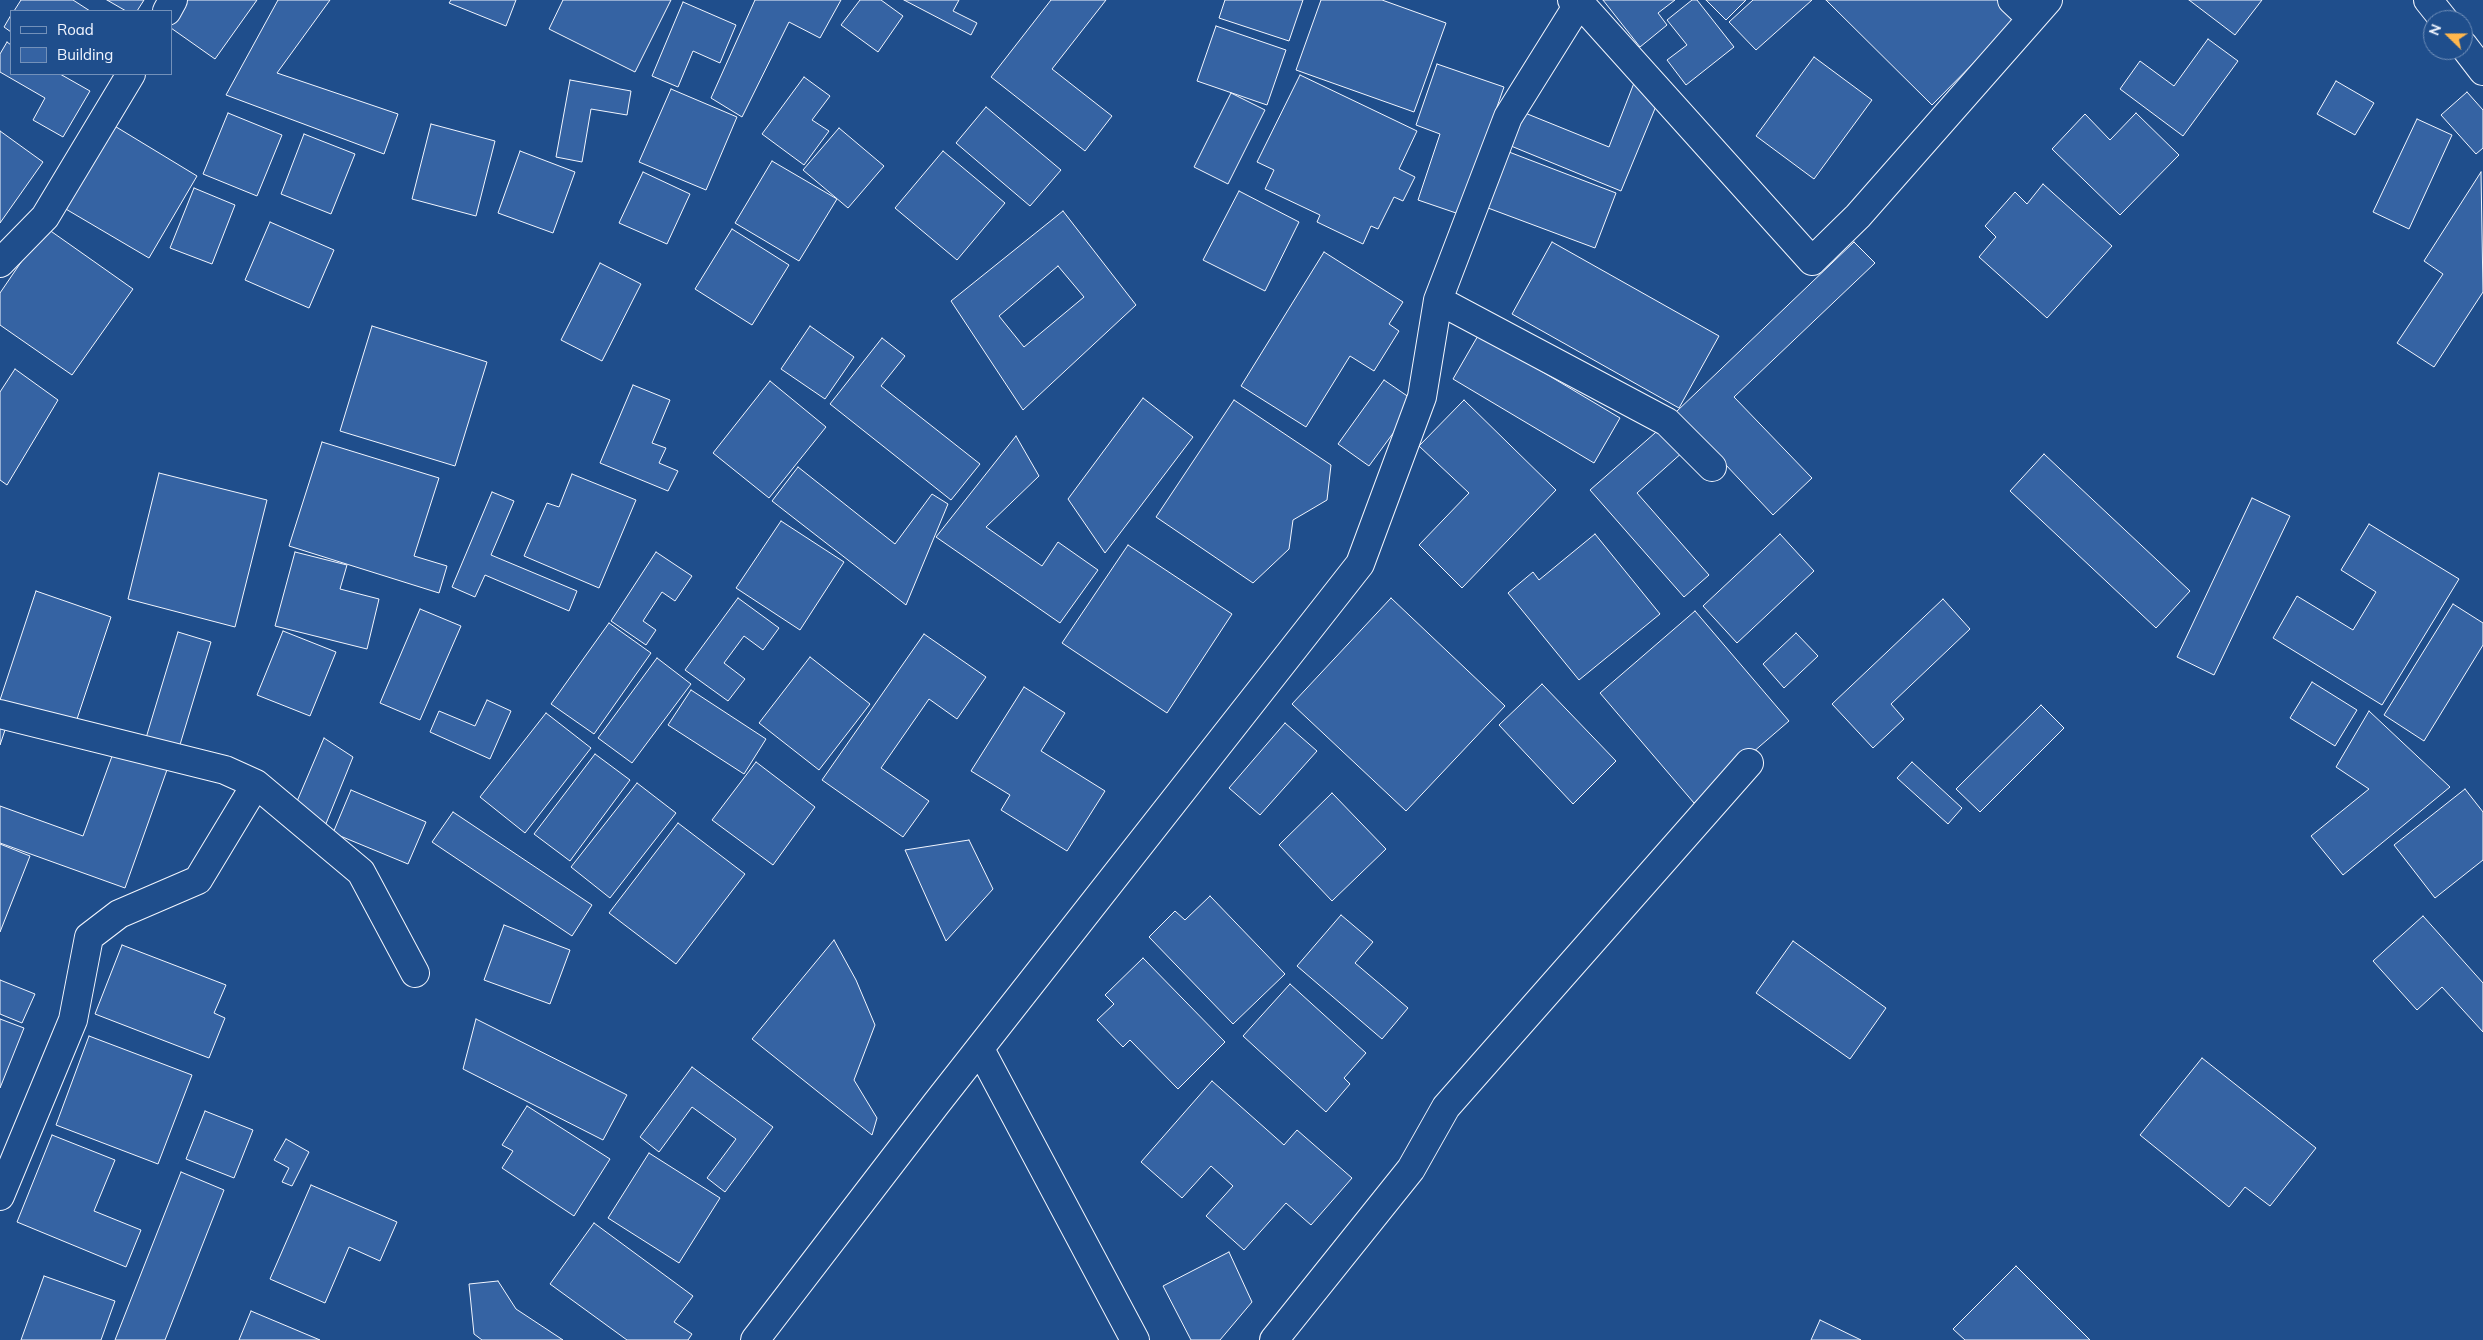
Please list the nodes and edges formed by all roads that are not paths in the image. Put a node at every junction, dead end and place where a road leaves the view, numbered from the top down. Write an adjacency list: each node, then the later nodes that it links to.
1 (2428, 0): 4 (street)
2 (1577, 1): 3 (street); 9 (street)
3 (2030, 6)
4 (2436, 10)
5 (2473, 58): 6 (street)
6 (2483, 70)
7 (130, 75): 8 (street)
8 (0, 263)
9 (1438, 300): 10 (street); 15 (street)
10 (1712, 467)
11 (0, 714): 13 (street)
12 (1749, 763): 19 (street)
13 (256, 784): 14 (street); 16 (street)
14 (415, 973)
15 (980, 1048): 17 (street); 18 (street)
16 (0, 1196)
17 (754, 1340)
18 (1135, 1340)
19 (1274, 1340)

